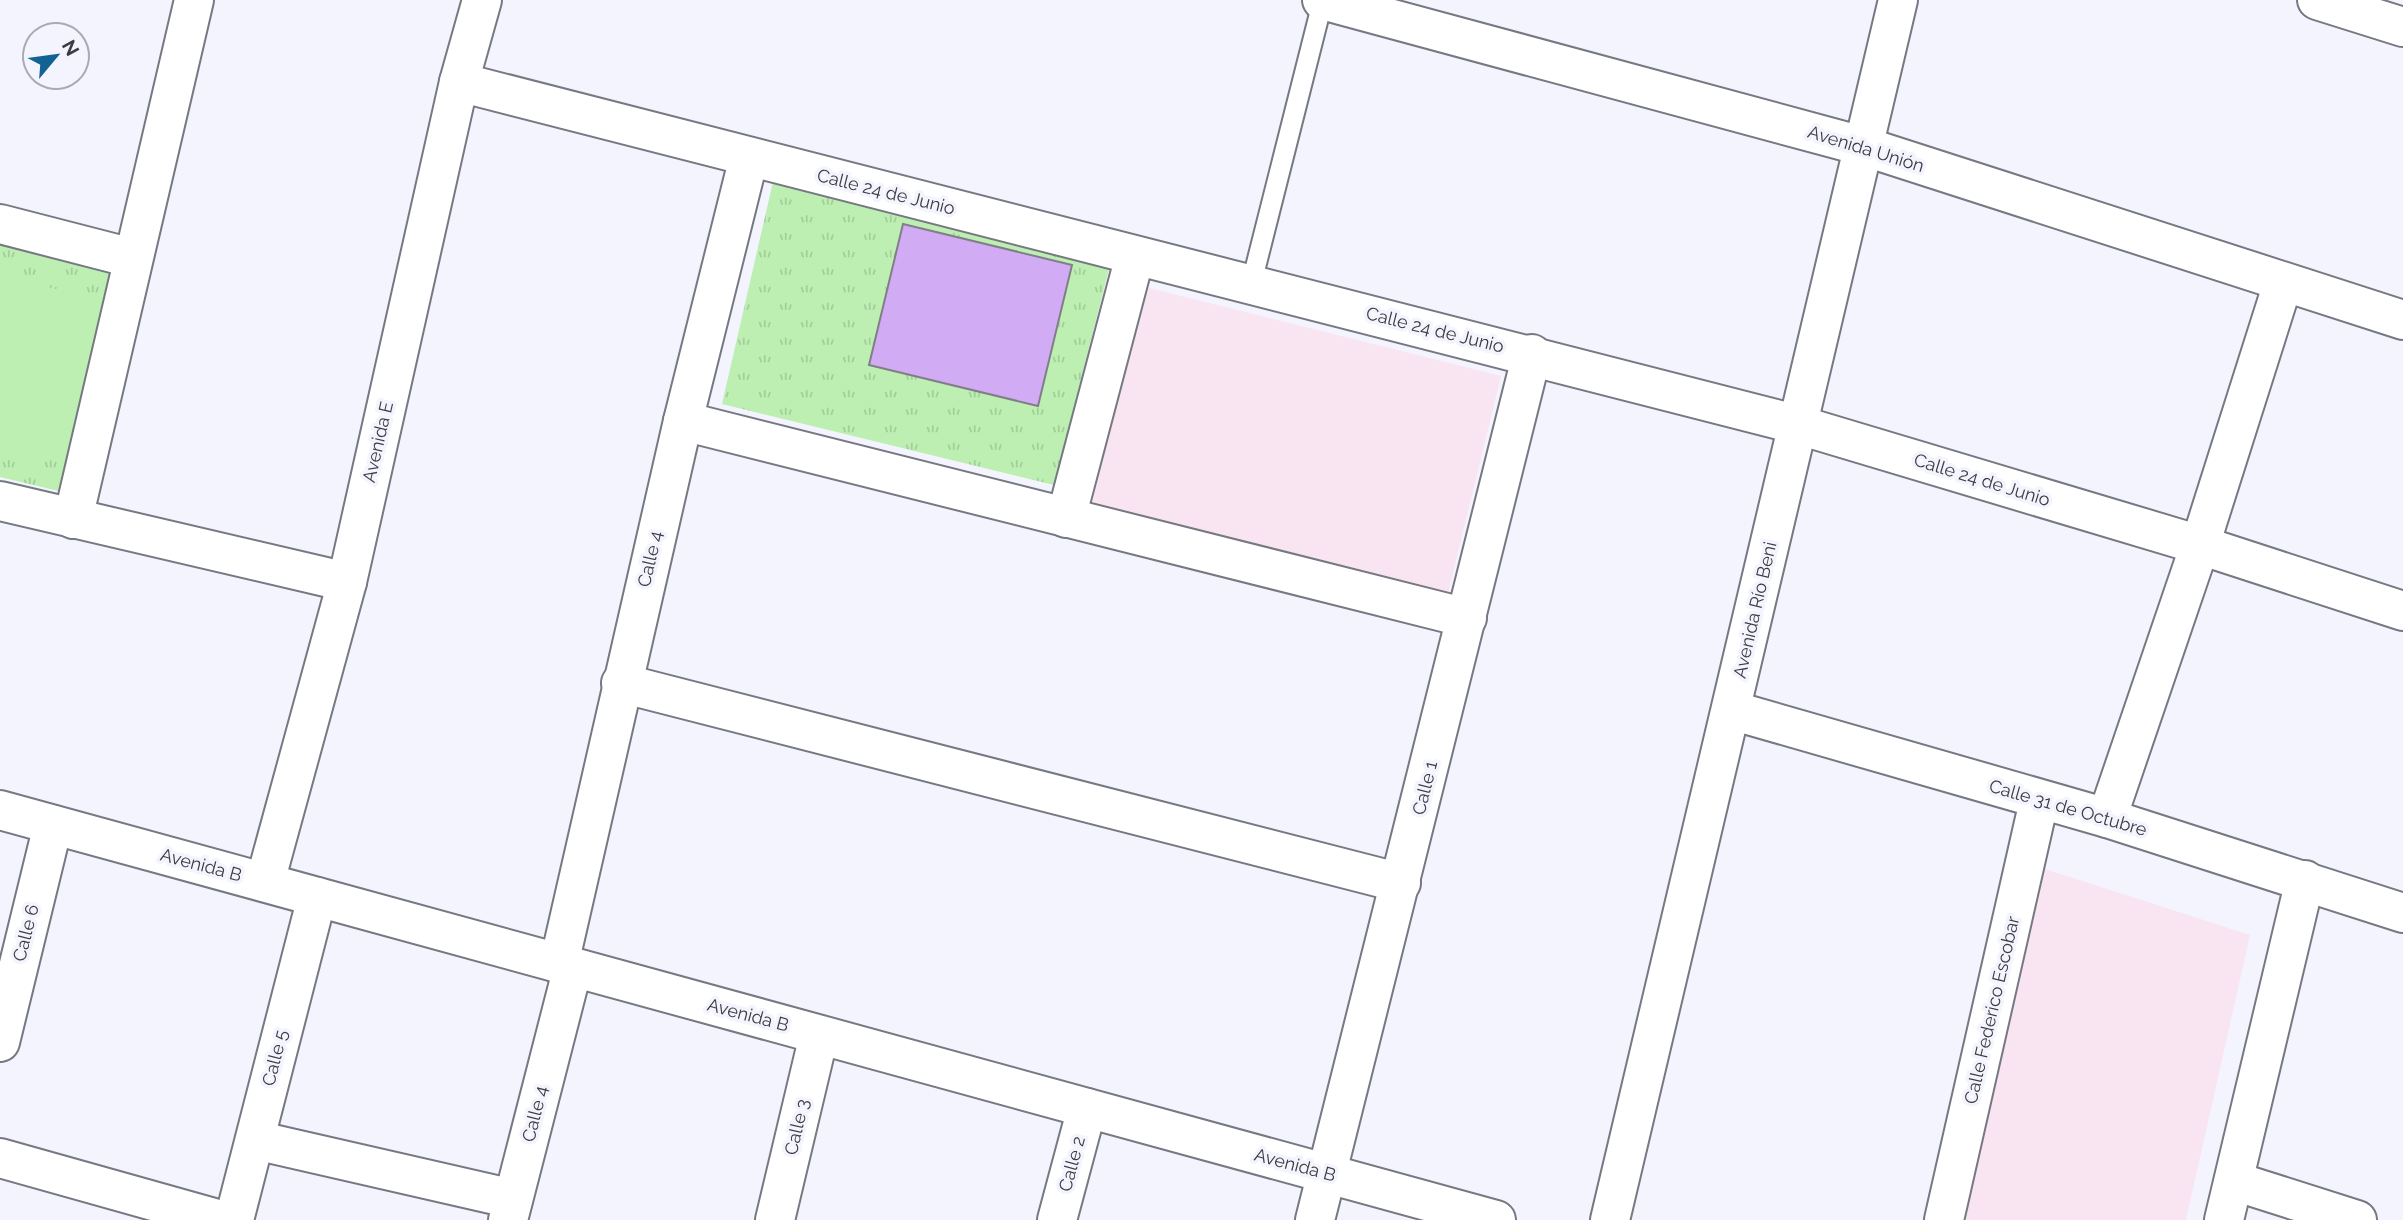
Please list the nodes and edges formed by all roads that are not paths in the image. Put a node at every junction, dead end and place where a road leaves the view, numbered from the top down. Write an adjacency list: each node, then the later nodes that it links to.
1 (194, 0): 13 (street)
2 (482, 0): 8 (street, Avenida E)
3 (1323, 0): 9 (street, Avenida Unión); 15 (lane)
4 (1898, 0): 9 (street, Avenida Río Beni)
5 (2317, 0): 6 (street)
6 (2366, 8): 7 (street)
7 (2403, 27)
8 (458, 82): 10 (street, Calle 24 de Junio); 24 (street, Avenida E)
9 (1866, 147): 14 (street, Avenida Unión); 19 (street, Avenida Río Beni)
10 (749, 157): 12 (street, Calle 24 de Junio); 18 (street, Calle 4)
11 (0, 224): 13 (street)
12 (1135, 256): 15 (street, Calle 24 de Junio); 21 (street)
13 (132, 258): 22 (street)
14 (2283, 283): 16 (street, Avenida Unión); 23 (street)
15 (1251, 285): 17 (street, Calle 24 de Junio)
16 (2403, 320)
17 (1532, 355): 19 (street, Calle 24 de Junio); 26 (street, Calle 1)
18 (683, 421): 21 (street); 27 (street, Calle 4)
19 (1798, 425): 23 (street, Calle 24 de Junio); 28 (street, Avenida Río Beni)
20 (0, 501): 22 (street)
21 (1066, 518): 26 (street)
22 (73, 519): 24 (street)
23 (2200, 545): 25 (street, Calle 24 de Junio); 31 (street)
24 (347, 582): 34 (street, Avenida E)
25 (2403, 611)
26 (1467, 618): 35 (street, Calle 1)
27 (621, 683): 35 (street); 38 (street, Calle 4)
28 (1731, 710): 29 (street, Calle 31 de Octubre); 53 (street, Avenida Río Beni)
29 (2039, 801): 31 (street, Calle 31 de Octubre); 54 (street, Calle Federico Escobar)
30 (0, 810): 32 (street, Avenida B)
31 (2107, 818): 33 (street, Calle 31 de Octubre)
32 (53, 825): 34 (street, Avenida B); 40 (street, Calle 6)
33 (2305, 880): 37 (street, Calle 31 de Octubre); 45 (street)
34 (265, 883): 36 (street, Avenida B)
35 (1401, 883): 44 (street, Calle 1)
36 (317, 897): 38 (street, Avenida B); 42 (street, Calle 5)
37 (2403, 913)
38 (566, 965): 39 (street, Avenida B); 46 (street, Calle 4)
39 (819, 1035): 41 (street, Avenida B); 49 (street, Calle 3)
40 (0, 1042)
41 (1087, 1108): 44 (street, Avenida B); 50 (street, Calle 2)
42 (255, 1140): 46 (street); 48 (street, Calle 5)
43 (0, 1158): 47 (street)
44 (1329, 1174): 51 (street, Calle 1); 52 (street, Avenida B)
45 (2234, 1181): 55 (street); 56 (street)
46 (511, 1210)
47 (221, 1220)
48 (234, 1220)
49 (775, 1220)
50 (1057, 1220)
51 (1315, 1220)
52 (1496, 1220)
53 (1610, 1220)
54 (1944, 1220)
55 (2224, 1220)
56 (2357, 1220)

